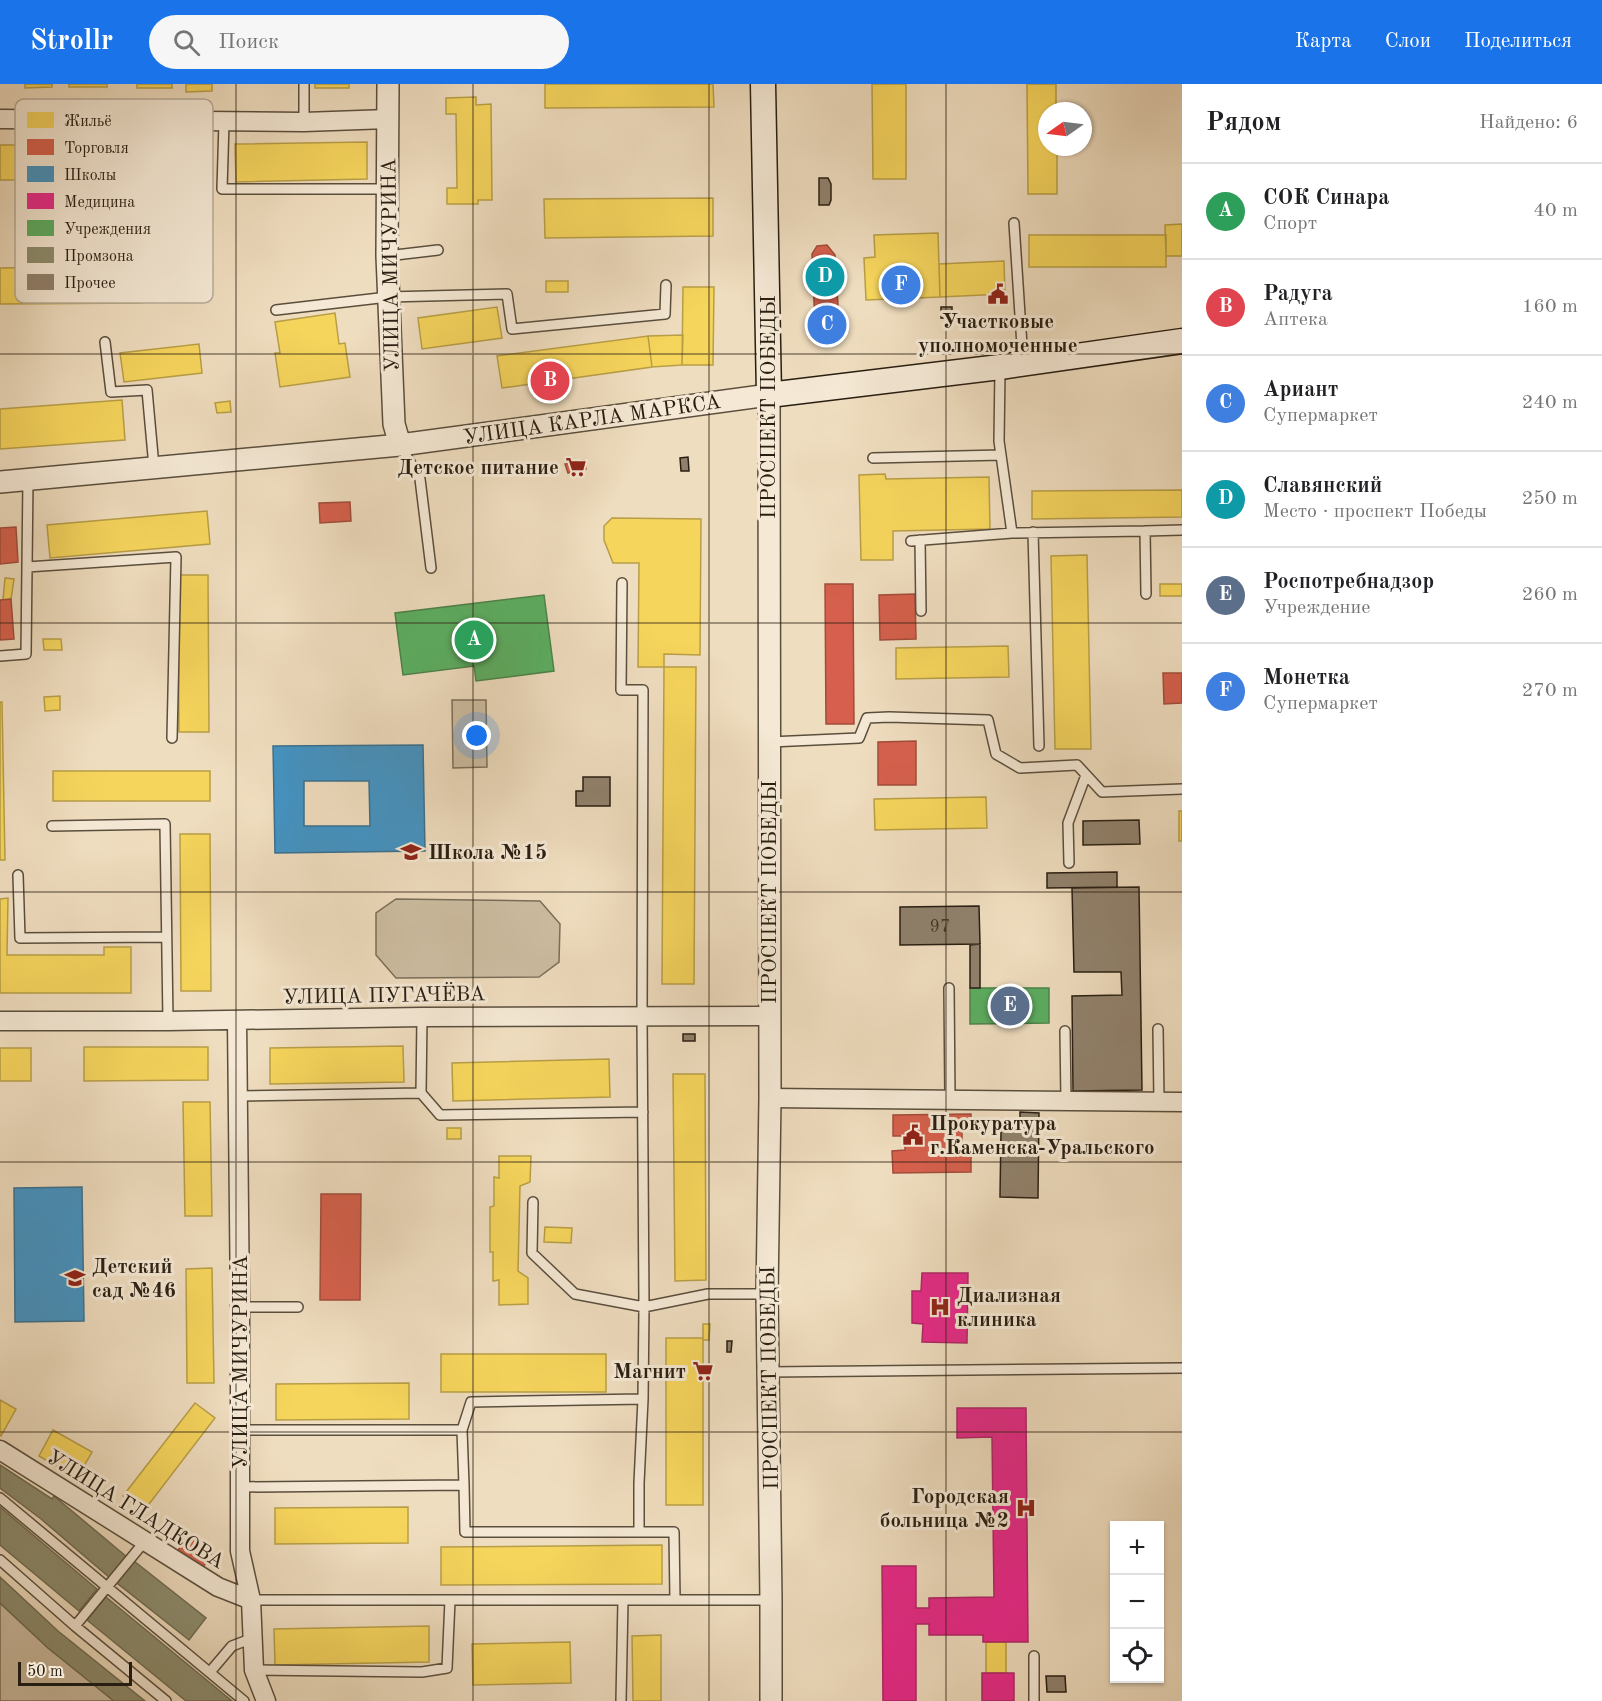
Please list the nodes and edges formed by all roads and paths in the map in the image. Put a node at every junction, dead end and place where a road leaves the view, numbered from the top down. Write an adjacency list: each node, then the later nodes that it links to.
1 (304, 84): 7 (lane)
2 (388, 84): 4 (street, УЛИЦА МИЧУРИНА)
3 (763, 84): 19 (main road, ПРОСПЕКТ ПОБЕДЫ)
4 (388, 119): 7 (street); 8 (street, УЛИЦА МИЧУРИНА)
5 (213, 122): 6 (street)
6 (224, 122): 7 (street); 8 (lane)
7 (303, 122)
8 (387, 189): 11 (street, УЛИЦА МИЧУРИНА)
9 (1014, 223): 17 (lane)
10 (438, 250): 11 (lane)
11 (387, 256): 13 (street, УЛИЦА МИЧУРИНА)
12 (666, 285): 13 (lane)
13 (388, 297): 14 (lane); 20 (street, УЛИЦА МИЧУРИНА)
14 (276, 310)
15 (1182, 341): 17 (main road, УЛИЦА КАРЛА МАРКСА)
16 (105, 342): 23 (lane)
17 (1024, 364): 18 (main road, УЛИЦА КАРЛА МАРКСА)
18 (1000, 367): 19 (main road, УЛИЦА КАРЛА МАРКСА); 21 (lane)
19 (769, 395): 20 (street, УЛИЦА КАРЛА МАРКСА); 37 (street, ПРОСПЕКТ ПОБЕДЫ)
20 (400, 445): 23 (street, УЛИЦА КАРЛА МАРКСА); 31 (lane)
21 (1001, 455): 22 (lane); 29 (lane)
22 (873, 458)
23 (154, 468): 24 (street, УЛИЦА КАРЛА МАРКСА)
24 (28, 479): 25 (street, УЛИЦА КАРЛА МАРКСА); 30 (lane)
25 (0, 482)
26 (1182, 530): 27 (lane)
27 (1145, 531): 28 (lane); 33 (lane)
28 (1033, 532): 29 (lane); 38 (lane)
29 (1012, 533): 34 (lane)
30 (27, 567): 35 (lane); 36 (lane)
31 (430, 568)
32 (622, 583): 48 (lane)
33 (1146, 594)
34 (921, 610)
35 (0, 656)
36 (172, 738)
37 (768, 742): 39 (lane); 46 (street, ПРОСПЕКТ ПОБЕДЫ)
38 (1039, 746)
39 (1086, 775): 40 (lane); 42 (lane)
40 (1182, 789)
41 (52, 825): 44 (lane)
42 (1069, 863)
43 (18, 875): 44 (lane)
44 (166, 938): 51 (lane)
45 (949, 988): 57 (lane)
46 (769, 1016): 48 (street, УЛИЦА ПУГАЧЁВА); 56 (street, ПРОСПЕКТ ПОБЕДЫ)
47 (422, 1017): 48 (street, УЛИЦА ПУГАЧЁВА); 49 (street, УЛИЦА ПУГАЧЁВА); 54 (lane)
48 (642, 1017): 61 (lane)
49 (237, 1020): 51 (street, УЛИЦА ПУГАЧЁВА); 55 (street, УЛИЦА МИЧУРИНА)
50 (0, 1021): 51 (street, УЛИЦА ПУГАЧЁВА)
51 (168, 1021)
52 (1158, 1029): 59 (lane)
53 (1065, 1031): 58 (lane)
54 (421, 1093): 55 (lane); 61 (lane)
55 (238, 1096): 64 (street, УЛИЦА МИЧУРИНА)
56 (770, 1098): 57 (street); 63 (street, ПРОСПЕКТ ПОБЕДЫ)
57 (950, 1099): 58 (street)
58 (1066, 1101): 59 (street)
59 (1159, 1102): 60 (street)
60 (1182, 1102)
61 (643, 1112): 66 (lane)
62 (533, 1202): 66 (lane)
63 (767, 1294): 66 (lane); 68 (street, ПРОСПЕКТ ПОБЕДЫ)
64 (240, 1307): 65 (lane); 70 (street, УЛИЦА МИЧУРИНА)
65 (298, 1307)
66 (644, 1307): 69 (lane)
67 (1182, 1368): 68 (lane)
68 (768, 1372): 84 (street, ПРОСПЕКТ ПОБЕДЫ)
69 (643, 1399): 71 (lane); 76 (lane)
70 (241, 1430): 71 (lane); 74 (street, УЛИЦА МИЧУРИНА)
71 (462, 1430): 73 (lane)
72 (0, 1449): 77 (street, УЛИЦА ГЛАДКОВА)
73 (464, 1485): 74 (lane); 76 (lane)
74 (241, 1487): 80 (street, УЛИЦА МИЧУРИНА)
75 (0, 1498): 79 (lane)
76 (639, 1532): 83 (lane)
77 (145, 1541): 79 (lane); 80 (street, УЛИЦА ГЛАДКОВА)
78 (0, 1560): 85 (lane)
79 (108, 1587): 85 (lane); 89 (lane)
80 (251, 1600): 81 (lane); 86 (street, УЛИЦА МИЧУРИНА)
81 (450, 1600): 82 (lane); 88 (lane)
82 (622, 1600): 83 (lane); 93 (lane)
83 (675, 1600): 84 (lane)
84 (771, 1600): 94 (street, ПРОСПЕКТ ПОБЕДЫ)
85 (75, 1626): 90 (lane)
86 (253, 1638): 88 (street, УЛИЦА МИЧУРИНА); 89 (lane)
87 (1034, 1656): 95 (lane)
88 (254, 1670): 92 (street, УЛИЦА МИЧУРИНА)
89 (210, 1672): 91 (lane)
90 (166, 1701)
91 (244, 1701)
92 (266, 1701)
93 (621, 1701)
94 (771, 1701)
95 (1034, 1701)

